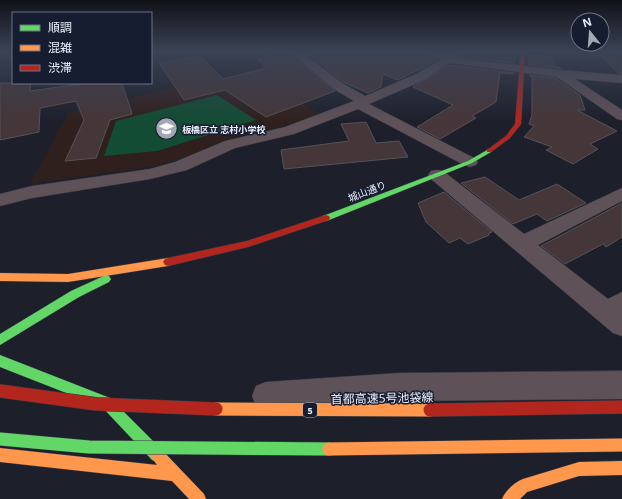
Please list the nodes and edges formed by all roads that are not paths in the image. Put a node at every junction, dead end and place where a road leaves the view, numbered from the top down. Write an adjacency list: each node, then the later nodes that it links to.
1 (323, 74): 7 (street)
2 (424, 74): 7 (street)
3 (522, 74): 9 (main road, 城山通り)
4 (560, 74): 8 (street)
5 (564, 74): 6 (street)
6 (622, 78)
7 (362, 103): 9 (street); 12 (street)
8 (622, 116)
9 (470, 162): 10 (main road, 城山通り)
10 (437, 175): 13 (street); 14 (main road, 城山通り)
11 (622, 194): 13 (street)
12 (0, 200)
13 (521, 244): 16 (street)
14 (139, 267): 15 (main road); 17 (main road)
15 (0, 277)
16 (617, 313)
17 (0, 340)
18 (0, 361): 21 (main road)
19 (622, 385): 21 (street)
20 (0, 391): 22 (main road, 首都高速5号池袋線 / 5, bridge)
21 (106, 402): 27 (main road)
22 (622, 407)
23 (0, 439): 24 (main road, bridge)
24 (622, 446)
25 (0, 455): 27 (main road)
26 (622, 468): 29 (main road)
27 (173, 474): 28 (main road)
28 (199, 499)
29 (509, 499)

